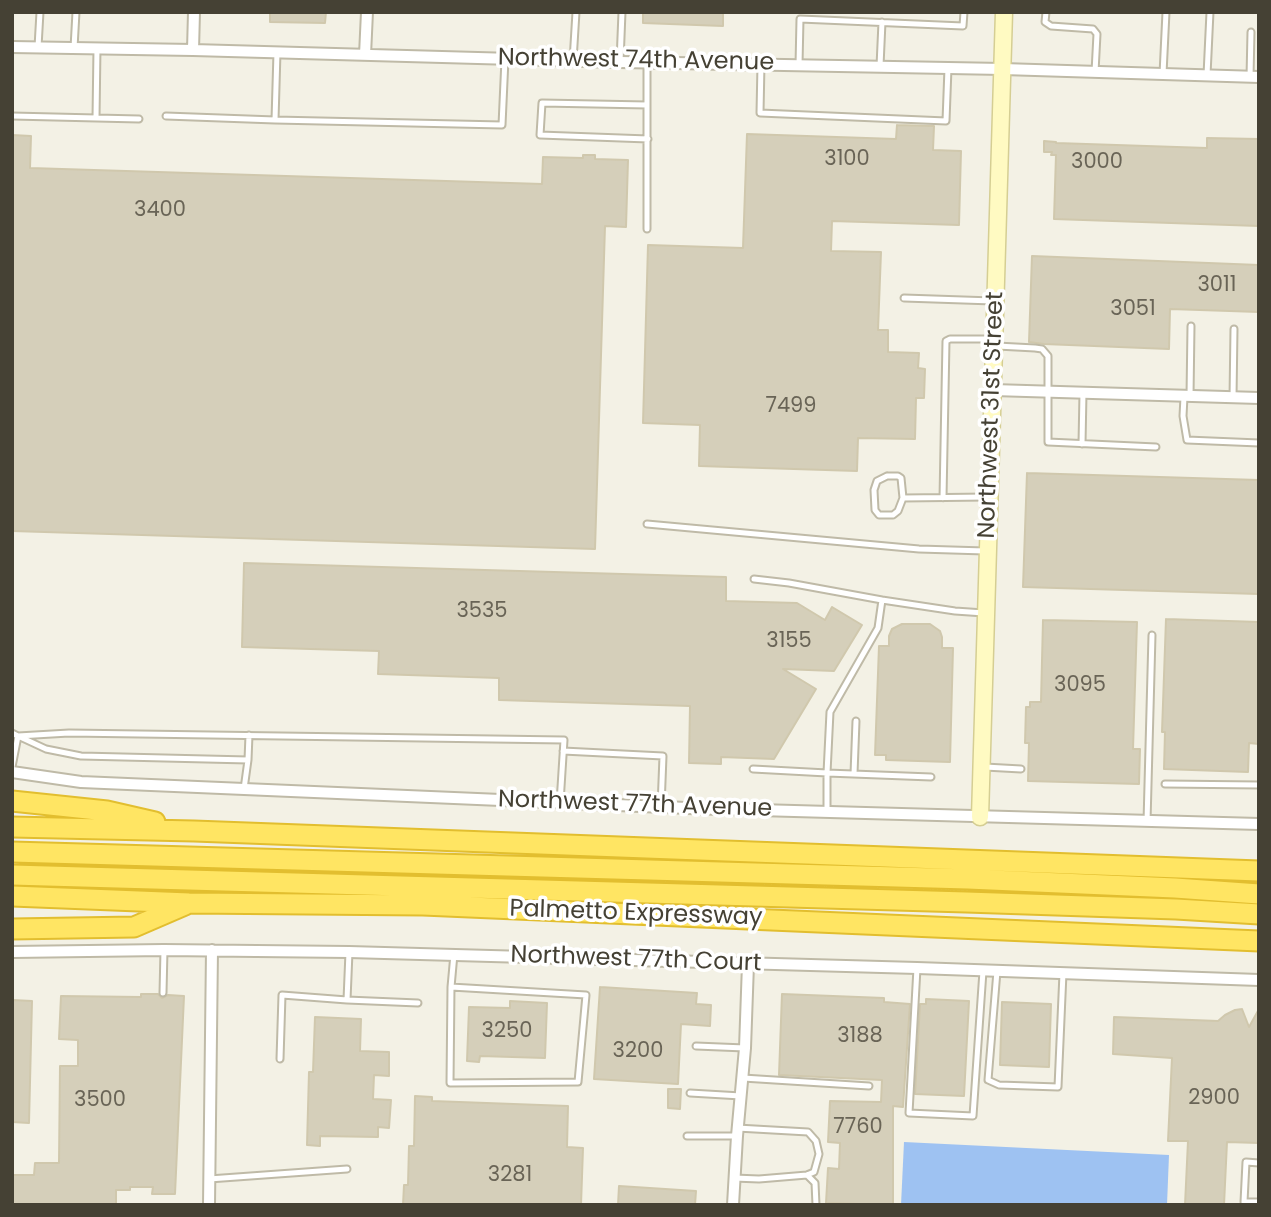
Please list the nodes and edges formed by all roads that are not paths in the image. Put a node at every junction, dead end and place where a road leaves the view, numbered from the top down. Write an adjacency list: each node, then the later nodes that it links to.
1 (40, 12): 15 (lane)
2 (76, 12): 16 (lane)
3 (194, 12): 18 (street)
4 (366, 12): 20 (street)
5 (576, 12): 22 (lane)
6 (622, 12): 23 (lane)
7 (964, 12): 12 (lane)
8 (1004, 12): 29 (street, Northwest 31st Street)
9 (1046, 12): 30 (lane)
10 (1166, 12): 31 (lane)
11 (1210, 12): 32 (lane)
12 (882, 22): 26 (lane); 27 (lane)
13 (1251, 32): 33 (lane)
14 (12, 47): 15 (street, Northwest 74th Avenue)
15 (38, 47): 16 (street, Northwest 74th Avenue)
16 (74, 48): 17 (street, Northwest 74th Avenue)
17 (97, 48): 18 (street, Northwest 74th Avenue); 37 (lane)
18 (193, 50): 19 (street, Northwest 74th Avenue)
19 (277, 52): 20 (street, Northwest 74th Avenue); 39 (lane)
20 (365, 55): 21 (street, Northwest 74th Avenue)
21 (505, 59): 22 (street, Northwest 74th Avenue); 39 (lane)
22 (573, 61): 23 (street, Northwest 74th Avenue)
23 (620, 62): 24 (street, Northwest 74th Avenue)
24 (646, 62): 25 (street, Northwest 74th Avenue); 34 (lane)
25 (761, 64): 26 (street, Northwest 74th Avenue); 28 (lane)
26 (799, 65): 27 (street, Northwest 74th Avenue)
27 (880, 66): 28 (street, Northwest 74th Avenue)
28 (948, 68): 29 (street, Northwest 74th Avenue)
29 (1003, 69): 30 (street, Northwest 74th Avenue); 43 (street, Northwest 31st Street)
30 (1095, 72): 31 (street, Northwest 74th Avenue)
31 (1163, 74): 32 (street, Northwest 74th Avenue)
32 (1207, 75): 33 (street, Northwest 74th Avenue)
33 (1254, 77)
34 (647, 105): 40 (lane); 40 (lane)
35 (12, 116): 37 (lane)
36 (166, 116): 39 (lane)
37 (96, 118): 38 (lane)
38 (139, 119)
39 (275, 120)
40 (648, 139): 41 (lane)
41 (647, 229)
42 (904, 298): 43 (lane)
43 (996, 302): 46 (street, Northwest 31st Street)
44 (1191, 326): 50 (lane)
45 (1234, 329): 51 (lane)
46 (994, 343): 47 (street, Northwest 31st Street); 48 (lane); 58 (lane)
47 (993, 390): 48 (street); 56 (street, Northwest 31st Street)
48 (1048, 392): 49 (street); 54 (lane)
49 (1083, 393): 50 (street); 54 (lane)
50 (1187, 396): 51 (street); 53 (lane)
51 (1233, 398): 52 (street)
52 (1259, 398)
53 (1259, 443)
54 (1082, 444): 55 (lane)
55 (1156, 447)
56 (990, 497): 58 (lane); 60 (street, Northwest 31st Street)
57 (902, 498): 57 (lane); 58 (lane)
58 (943, 498)
59 (648, 524): 60 (lane)
60 (989, 551): 63 (street, Northwest 31st Street)
61 (754, 579): 62 (lane)
62 (882, 600): 63 (lane); 74 (lane)
63 (987, 614): 70 (street, Northwest 31st Street)
64 (1152, 635): 85 (lane)
65 (856, 720): 75 (lane)
66 (15, 735): 67 (lane); 69 (lane); 71 (lane)
67 (249, 735): 68 (lane); 69 (lane)
68 (564, 751): 81 (lane); 82 (lane)
69 (247, 760): 79 (lane)
70 (982, 767): 73 (lane); 84 (street, Northwest 31st Street)
71 (12, 769): 79 (street, Northwest 77th Avenue)
72 (753, 769): 74 (lane)
73 (1021, 769)
74 (827, 773): 75 (lane); 83 (lane)
75 (854, 774): 76 (lane)
76 (931, 777)
77 (1165, 784): 78 (lane)
78 (1259, 785)
79 (244, 789): 81 (street, Northwest 77th Avenue)
80 (12, 802): 88 (highway)
81 (561, 803): 82 (street, Northwest 77th Avenue)
82 (661, 807): 83 (street, Northwest 77th Avenue)
83 (827, 813): 84 (street, Northwest 77th Avenue)
84 (980, 817): 85 (street, Northwest 77th Avenue)
85 (1147, 822): 86 (street, Northwest 77th Avenue)
86 (1259, 824)
87 (12, 827): 88 (highway)
88 (194, 831): 90 (highway)
89 (12, 852): 92 (highway)
90 (1259, 872)
91 (12, 874): 95 (highway)
92 (1259, 894)
93 (12, 896): 94 (highway, Palmetto Expressway)
94 (189, 903): 96 (highway); 97 (highway, Palmetto Expressway)
95 (1259, 914)
96 (12, 929)
97 (1259, 941)
98 (164, 950): 99 (street, Northwest 77th Court); 100 (street, Northwest 77th Court); 110 (lane)
99 (212, 950): 101 (street, Northwest 77th Court); 126 (street)
100 (12, 952)
101 (349, 952): 102 (street, Northwest 77th Court); 111 (lane)
102 (454, 954): 103 (street, Northwest 77th Court); 109 (lane)
103 (748, 964): 104 (street, Northwest 77th Court); 114 (street)
104 (918, 968): 105 (street, Northwest 77th Court); 105 (lane)
105 (983, 971): 106 (street, Northwest 77th Court)
106 (997, 971): 107 (street, Northwest 77th Court); 107 (lane)
107 (1063, 973): 108 (street, Northwest 77th Court)
108 (1259, 980)
109 (451, 987): 109 (lane)
110 (163, 993)
111 (347, 1000): 112 (lane); 115 (lane)
112 (418, 1003)
113 (696, 1046): 114 (lane)
114 (745, 1048): 116 (street)
115 (280, 1059)
116 (743, 1078): 117 (lane); 119 (street)
117 (869, 1086)
118 (690, 1093): 119 (lane)
119 (741, 1096): 120 (street)
120 (737, 1132): 121 (lane); 124 (lane); 125 (street)
121 (687, 1136)
122 (1259, 1163): 127 (lane)
123 (347, 1169): 126 (lane)
124 (807, 1175): 125 (lane); 130 (lane)
125 (734, 1178): 129 (street)
126 (209, 1179): 128 (street)
127 (1259, 1202)
128 (209, 1205)
129 (733, 1205)
130 (816, 1205)

